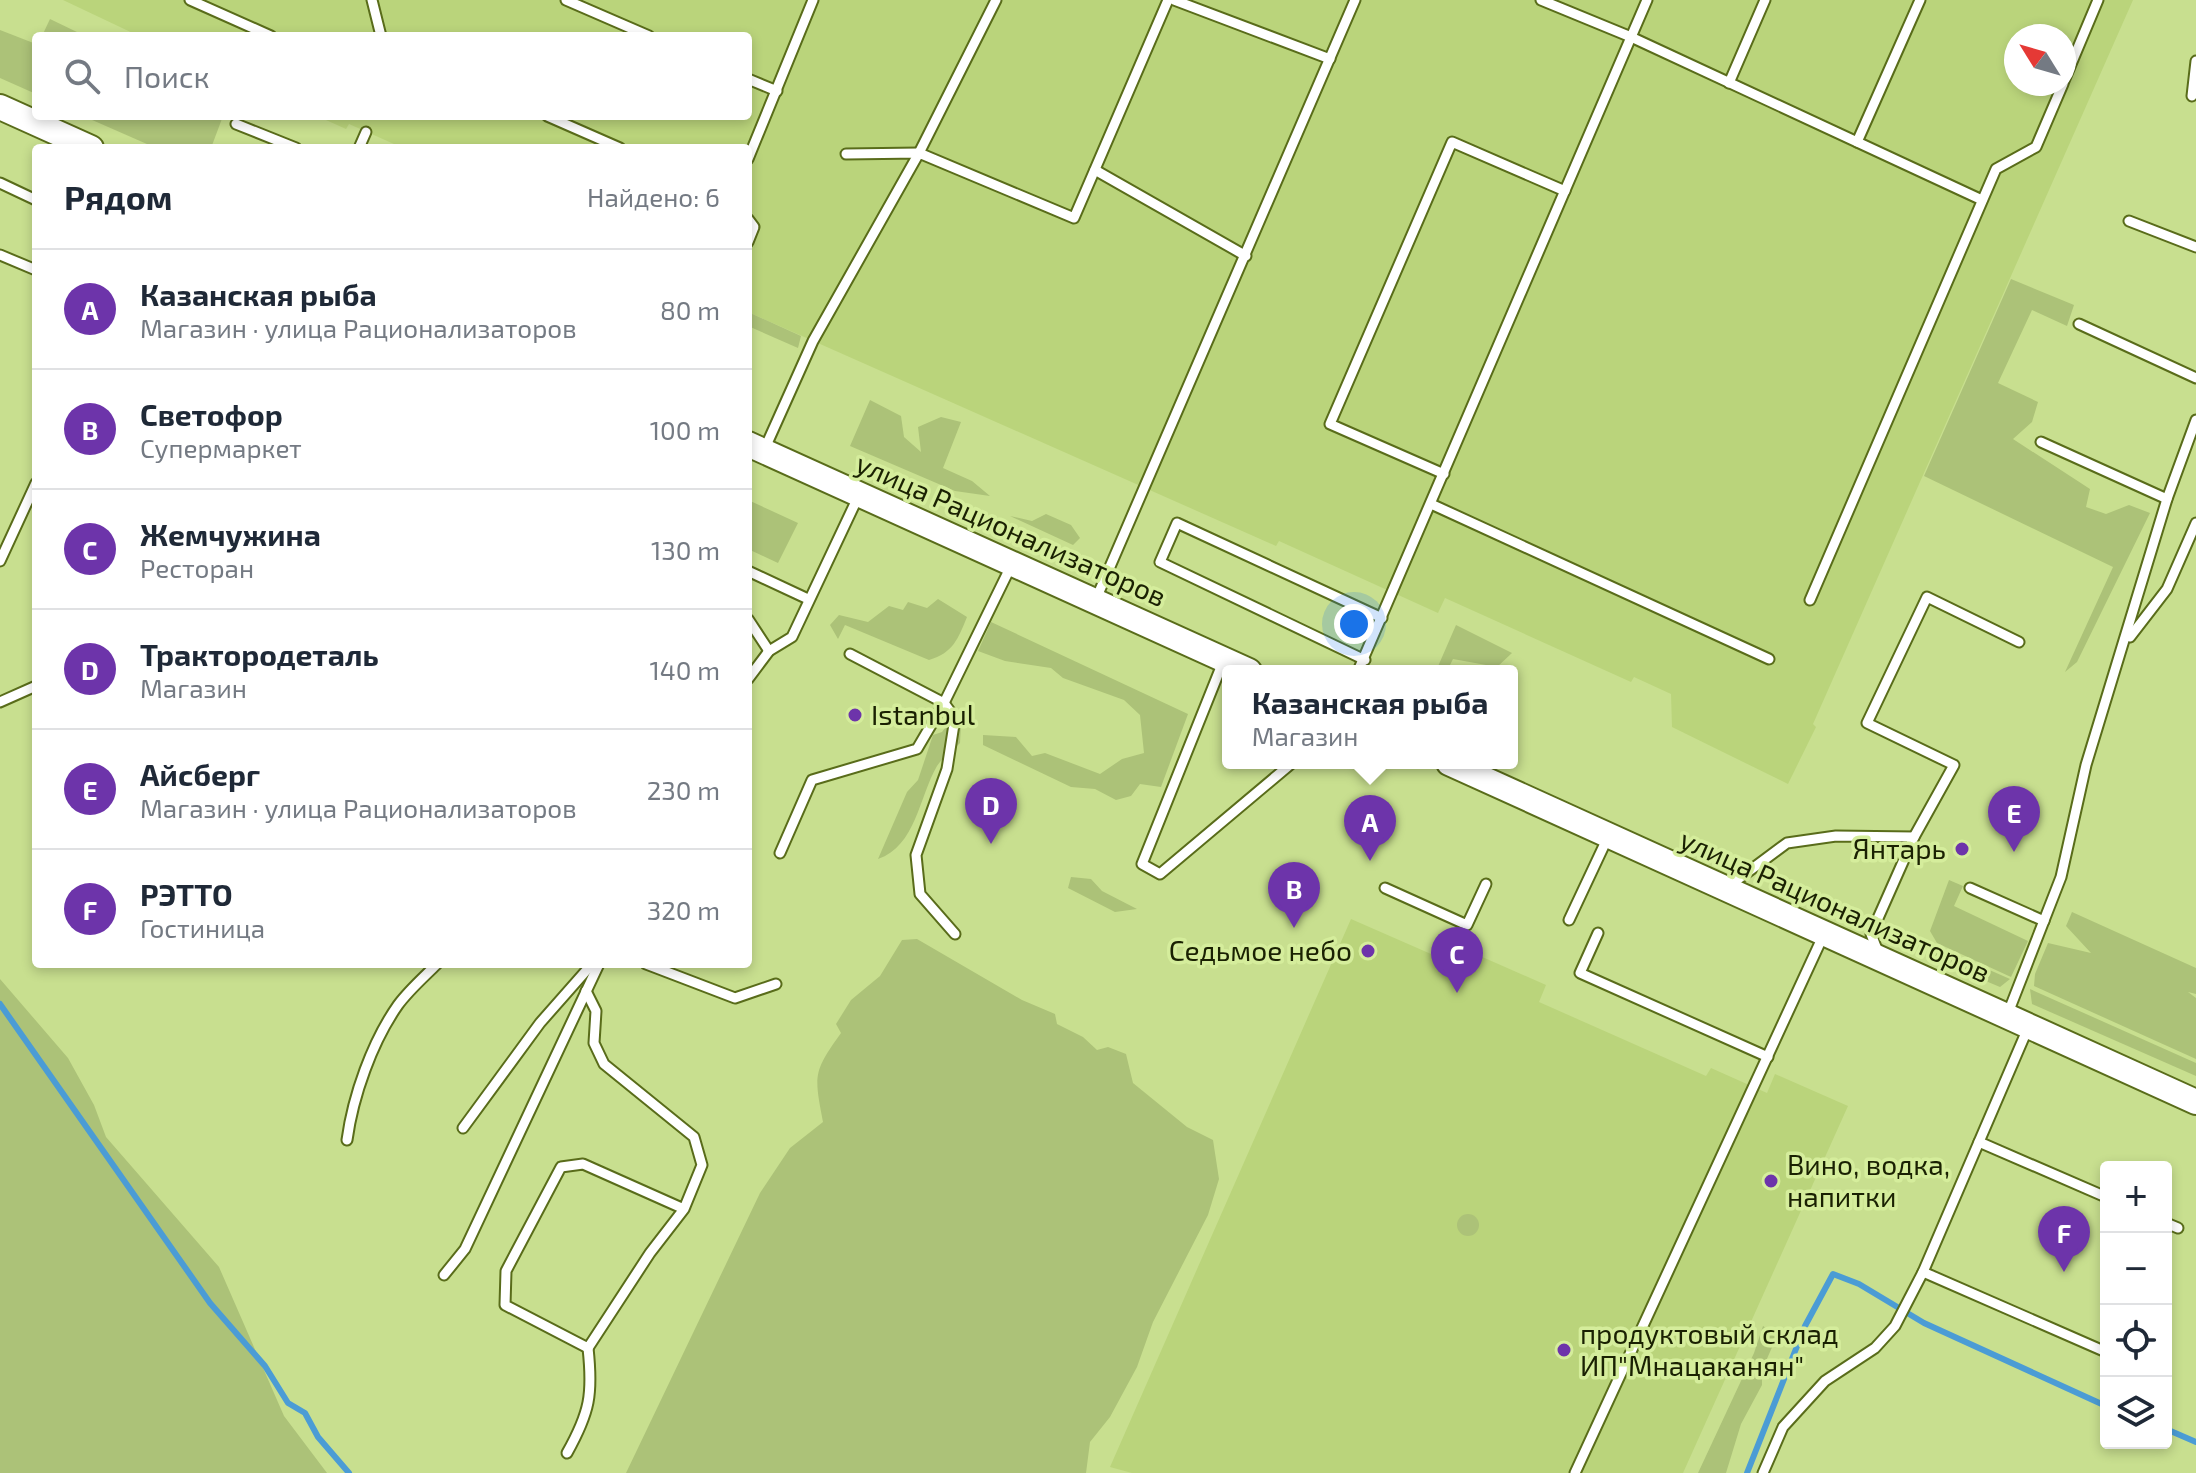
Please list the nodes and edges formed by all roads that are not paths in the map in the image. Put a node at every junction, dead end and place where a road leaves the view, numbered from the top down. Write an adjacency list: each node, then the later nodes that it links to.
1 (190, 0): 13 (lane)
2 (372, 0): 14 (lane)
3 (566, 0): 15 (lane)
4 (813, 0): 22 (lane)
5 (996, 0): 35 (lane)
6 (1171, 0): 18 (lane); 37 (lane)
7 (1355, 0): 18 (lane)
8 (1541, 0): 16 (lane)
9 (1647, 0): 16 (lane)
10 (1765, 0): 21 (lane)
11 (1920, 0): 29 (lane)
12 (2098, 0): 17 (lane)
13 (262, 32)
14 (380, 32)
15 (640, 32)
16 (1631, 37): 21 (lane); 39 (lane)
17 (2076, 52)
18 (1330, 59): 45 (lane)
19 (2196, 61): 24 (lane)
20 (752, 81): 22 (lane)
21 (1729, 83): 29 (lane)
22 (777, 91): 34 (lane)
23 (2057, 96): 41 (lane)
24 (2192, 96)
25 (0, 107): 30 (main road)
26 (556, 120): 33 (lane)
27 (236, 124): 31 (lane)
28 (366, 132): 32 (lane)
29 (1857, 142): 41 (lane)
30 (82, 144)
31 (286, 144)
32 (361, 144)
33 (611, 144)
34 (752, 150)
35 (919, 153): 36 (lane); 37 (lane); 51 (lane)
36 (846, 154)
37 (1095, 170): 45 (lane)
38 (0, 183): 40 (lane)
39 (1565, 191): 52 (lane); 52 (lane)
40 (32, 198)
41 (1982, 200): 62 (lane)
42 (2129, 221): 43 (lane)
43 (2196, 247)
44 (0, 255): 46 (lane)
45 (1246, 256): 63 (lane)
46 (32, 268)
47 (2079, 324): 48 (lane)
48 (2196, 378)
49 (2196, 420): 55 (lane)
50 (2041, 442): 55 (lane)
51 (756, 448): 54 (main road, улица Рационализаторов)
52 (1444, 474): 56 (lane)
53 (32, 492): 58 (lane)
54 (859, 495): 59 (main road, улица Рационализаторов); 61 (lane)
55 (2167, 499): 67 (lane)
56 (1431, 504): 64 (lane); 71 (lane)
57 (2196, 523): 67 (lane)
58 (0, 561)
59 (1012, 563): 63 (main road, улица Рационализаторов); 78 (lane)
60 (752, 573): 61 (lane)
61 (808, 599): 68 (lane)
62 (1810, 600)
63 (1095, 601): 70 (main road, улица Рационализаторов)
64 (1382, 618): 72 (lane); 72 (lane)
65 (752, 625): 68 (lane)
66 (2019, 642): 82 (lane)
67 (2126, 643): 89 (lane)
68 (769, 651): 75 (lane)
69 (850, 654): 78 (lane)
70 (1224, 659): 73 (main road, улица Рационализаторов); 79 (lane)
71 (1769, 659)
72 (1365, 660): 74 (lane)
73 (1236, 665)
74 (1362, 665)
75 (752, 674)
76 (32, 691): 77 (lane)
77 (0, 702)
78 (944, 703): 83 (lane); 91 (lane)
79 (1285, 769)
80 (1462, 769): 81 (main road, улица Рационализаторов)
81 (1608, 837): 86 (main road, улица Рационализаторов); 88 (lane)
82 (1914, 837): 86 (lane); 93 (lane)
83 (780, 853)
84 (1486, 884): 85 (lane)
85 (1385, 888)
86 (1725, 888): 92 (main road, улица Рационализаторов)
87 (1970, 888): 89 (lane)
88 (1569, 920)
89 (2044, 921): 100 (lane)
90 (1598, 933): 102 (lane)
91 (955, 934)
92 (1824, 934): 93 (main road, улица Рационализаторов); 102 (lane)
93 (1881, 959): 100 (main road, улица Рационализаторов)
94 (433, 968): 105 (lane)
95 (588, 968): 104 (lane)
96 (597, 968): 99 (lane)
97 (656, 968): 98 (lane)
98 (776, 984)
99 (586, 991): 108 (lane); 112 (lane)
100 (2006, 1016): 101 (main road, улица Рационализаторов)
101 (2029, 1026): 103 (main road, улица Рационализаторов); 106 (lane)
102 (1768, 1057): 116 (lane)
103 (2196, 1102)
104 (463, 1128)
105 (347, 1140)
106 (1979, 1142): 107 (lane); 111 (lane)
107 (2100, 1194)
108 (684, 1209): 113 (lane); 113 (lane)
109 (2172, 1226): 110 (lane)
110 (2178, 1228)
111 (1923, 1272): 114 (lane); 117 (lane)
112 (444, 1275)
113 (588, 1348): 115 (lane)
114 (2100, 1349)
115 (567, 1453)
116 (1575, 1473)
117 (1763, 1473)

